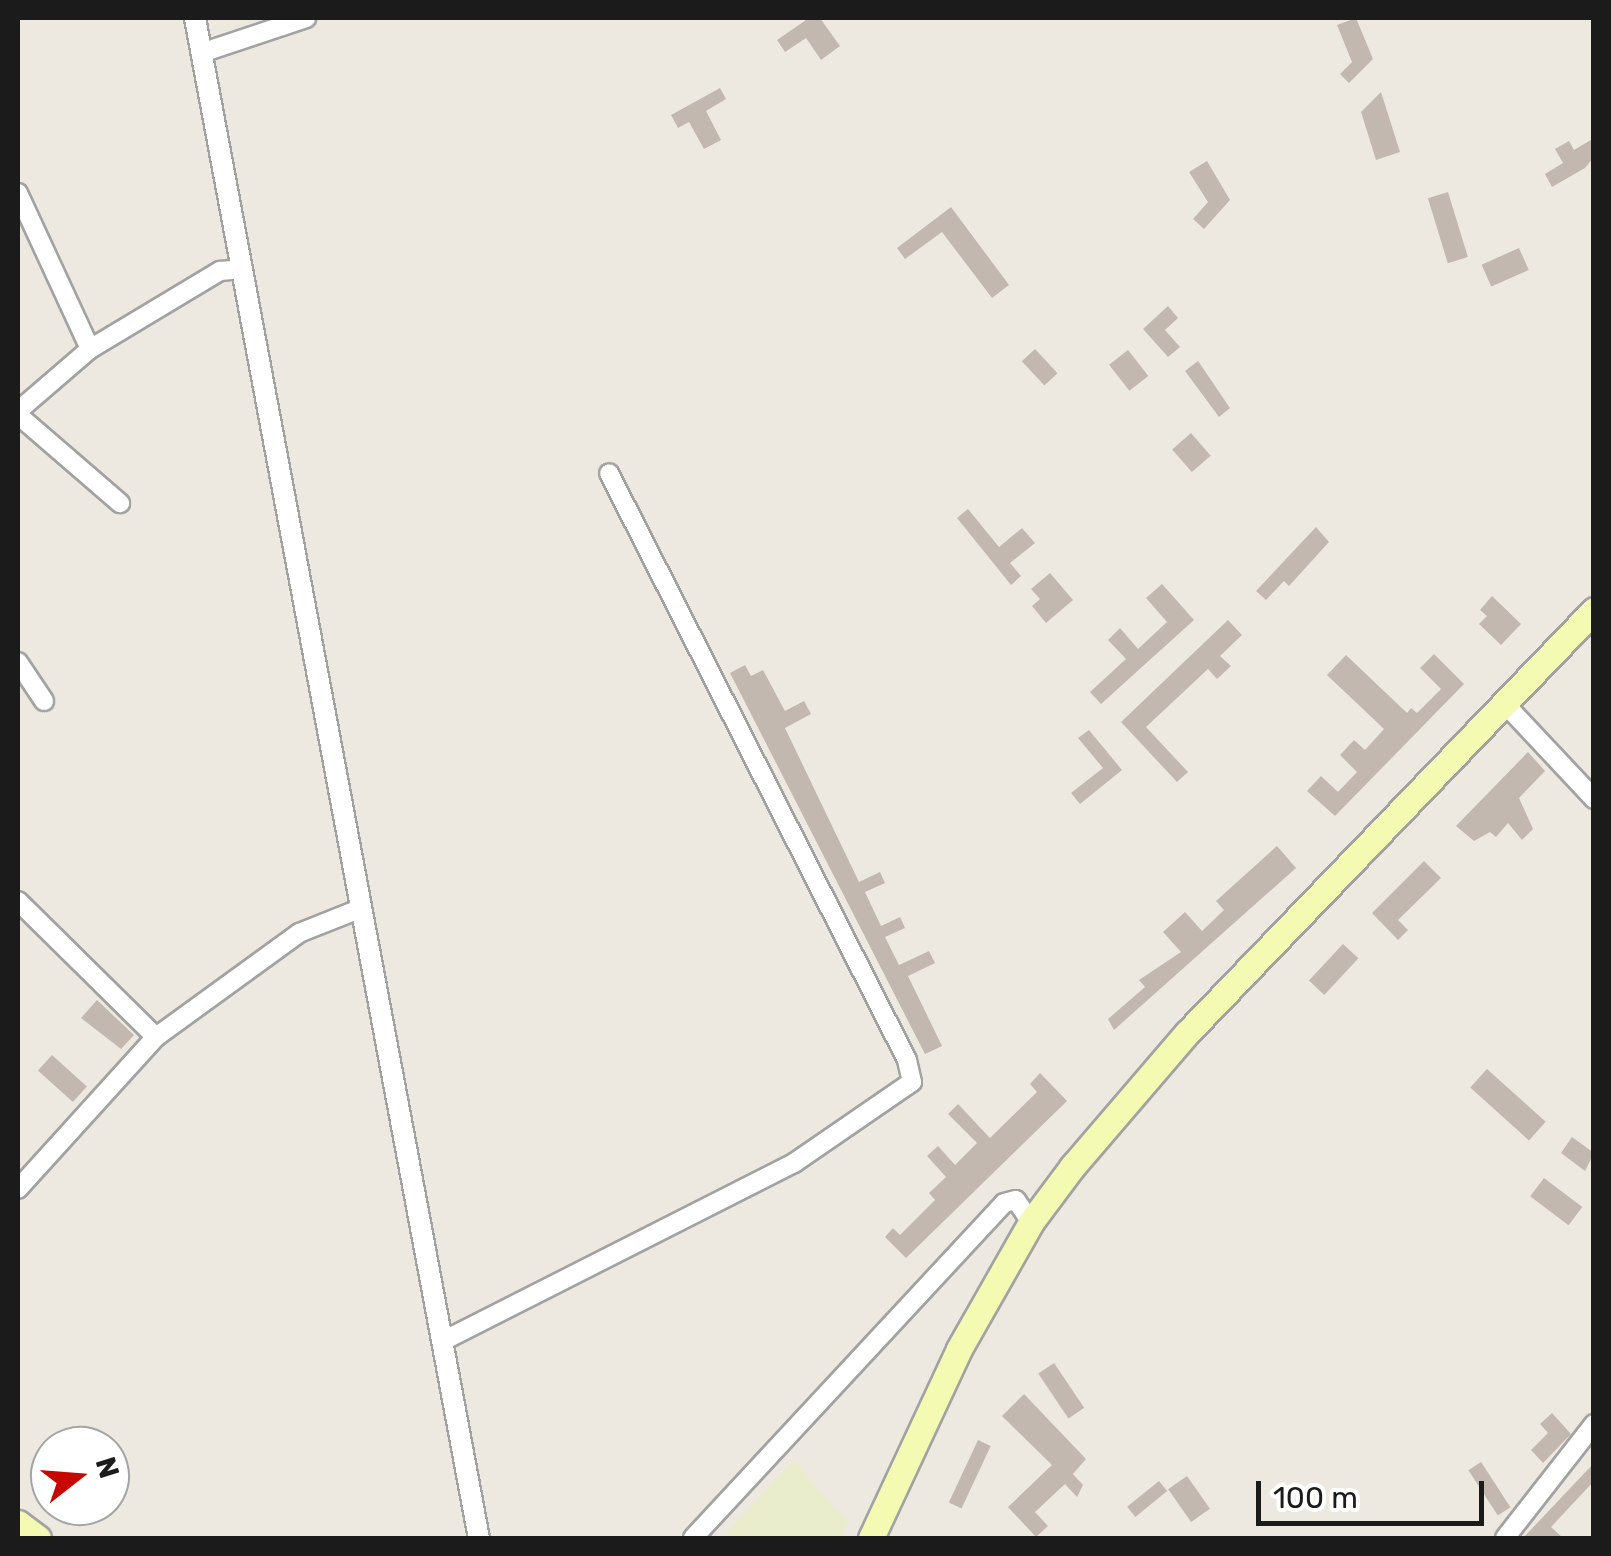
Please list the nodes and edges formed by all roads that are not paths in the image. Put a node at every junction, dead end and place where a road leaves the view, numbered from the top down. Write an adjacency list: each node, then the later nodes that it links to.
1 (195, 18): 3 (street)
2 (306, 18): 3 (street)
3 (201, 52): 5 (street)
4 (18, 194): 6 (street)
5 (241, 269): 6 (street); 16 (street)
6 (90, 349): 7 (street)
7 (18, 413): 9 (street)
8 (609, 473): 20 (street)
9 (120, 503)
10 (1594, 610): 13 (main road)
11 (18, 662): 12 (street)
12 (44, 700)
13 (1504, 703): 14 (street); 19 (main road)
14 (1594, 798)
15 (18, 901): 17 (street)
16 (362, 908): 17 (street); 20 (street)
17 (156, 1037): 18 (street)
18 (18, 1189)
19 (1031, 1222): 25 (street); 26 (main road)
20 (443, 1341): 24 (street)
21 (1594, 1424): 27 (street)
22 (18, 1523): 23 (main road)
23 (38, 1538)
24 (480, 1538)
25 (693, 1538)
26 (871, 1538)
27 (1505, 1538)

